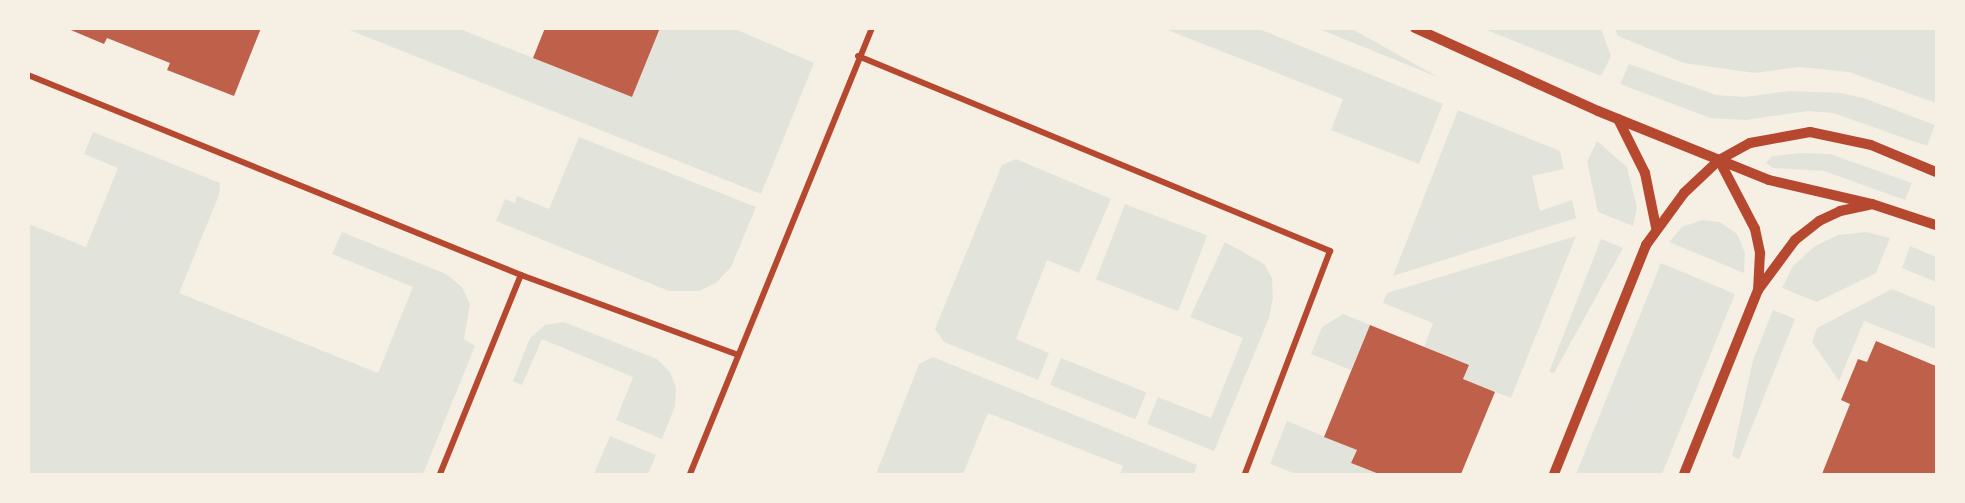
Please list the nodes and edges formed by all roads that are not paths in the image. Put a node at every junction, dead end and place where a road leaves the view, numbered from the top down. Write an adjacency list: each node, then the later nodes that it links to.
1 (872, 28): 3 (street)
2 (1415, 28): 5 (street)
3 (858, 56): 13 (street); 16 (street)
4 (28, 75): 11 (street)
5 (1618, 119): 6 (street); 10 (street)
6 (1719, 160): 7 (street); 8 (street); 10 (street); 12 (street)
7 (1936, 172)
8 (1872, 204): 9 (street); 12 (street)
9 (1936, 225)
10 (1656, 227): 17 (street)
11 (520, 275): 13 (street); 14 (street)
12 (1758, 290): 18 (street)
13 (738, 356): 15 (street)
14 (440, 474)
15 (690, 474)
16 (1245, 474)
17 (1554, 474)
18 (1684, 474)

